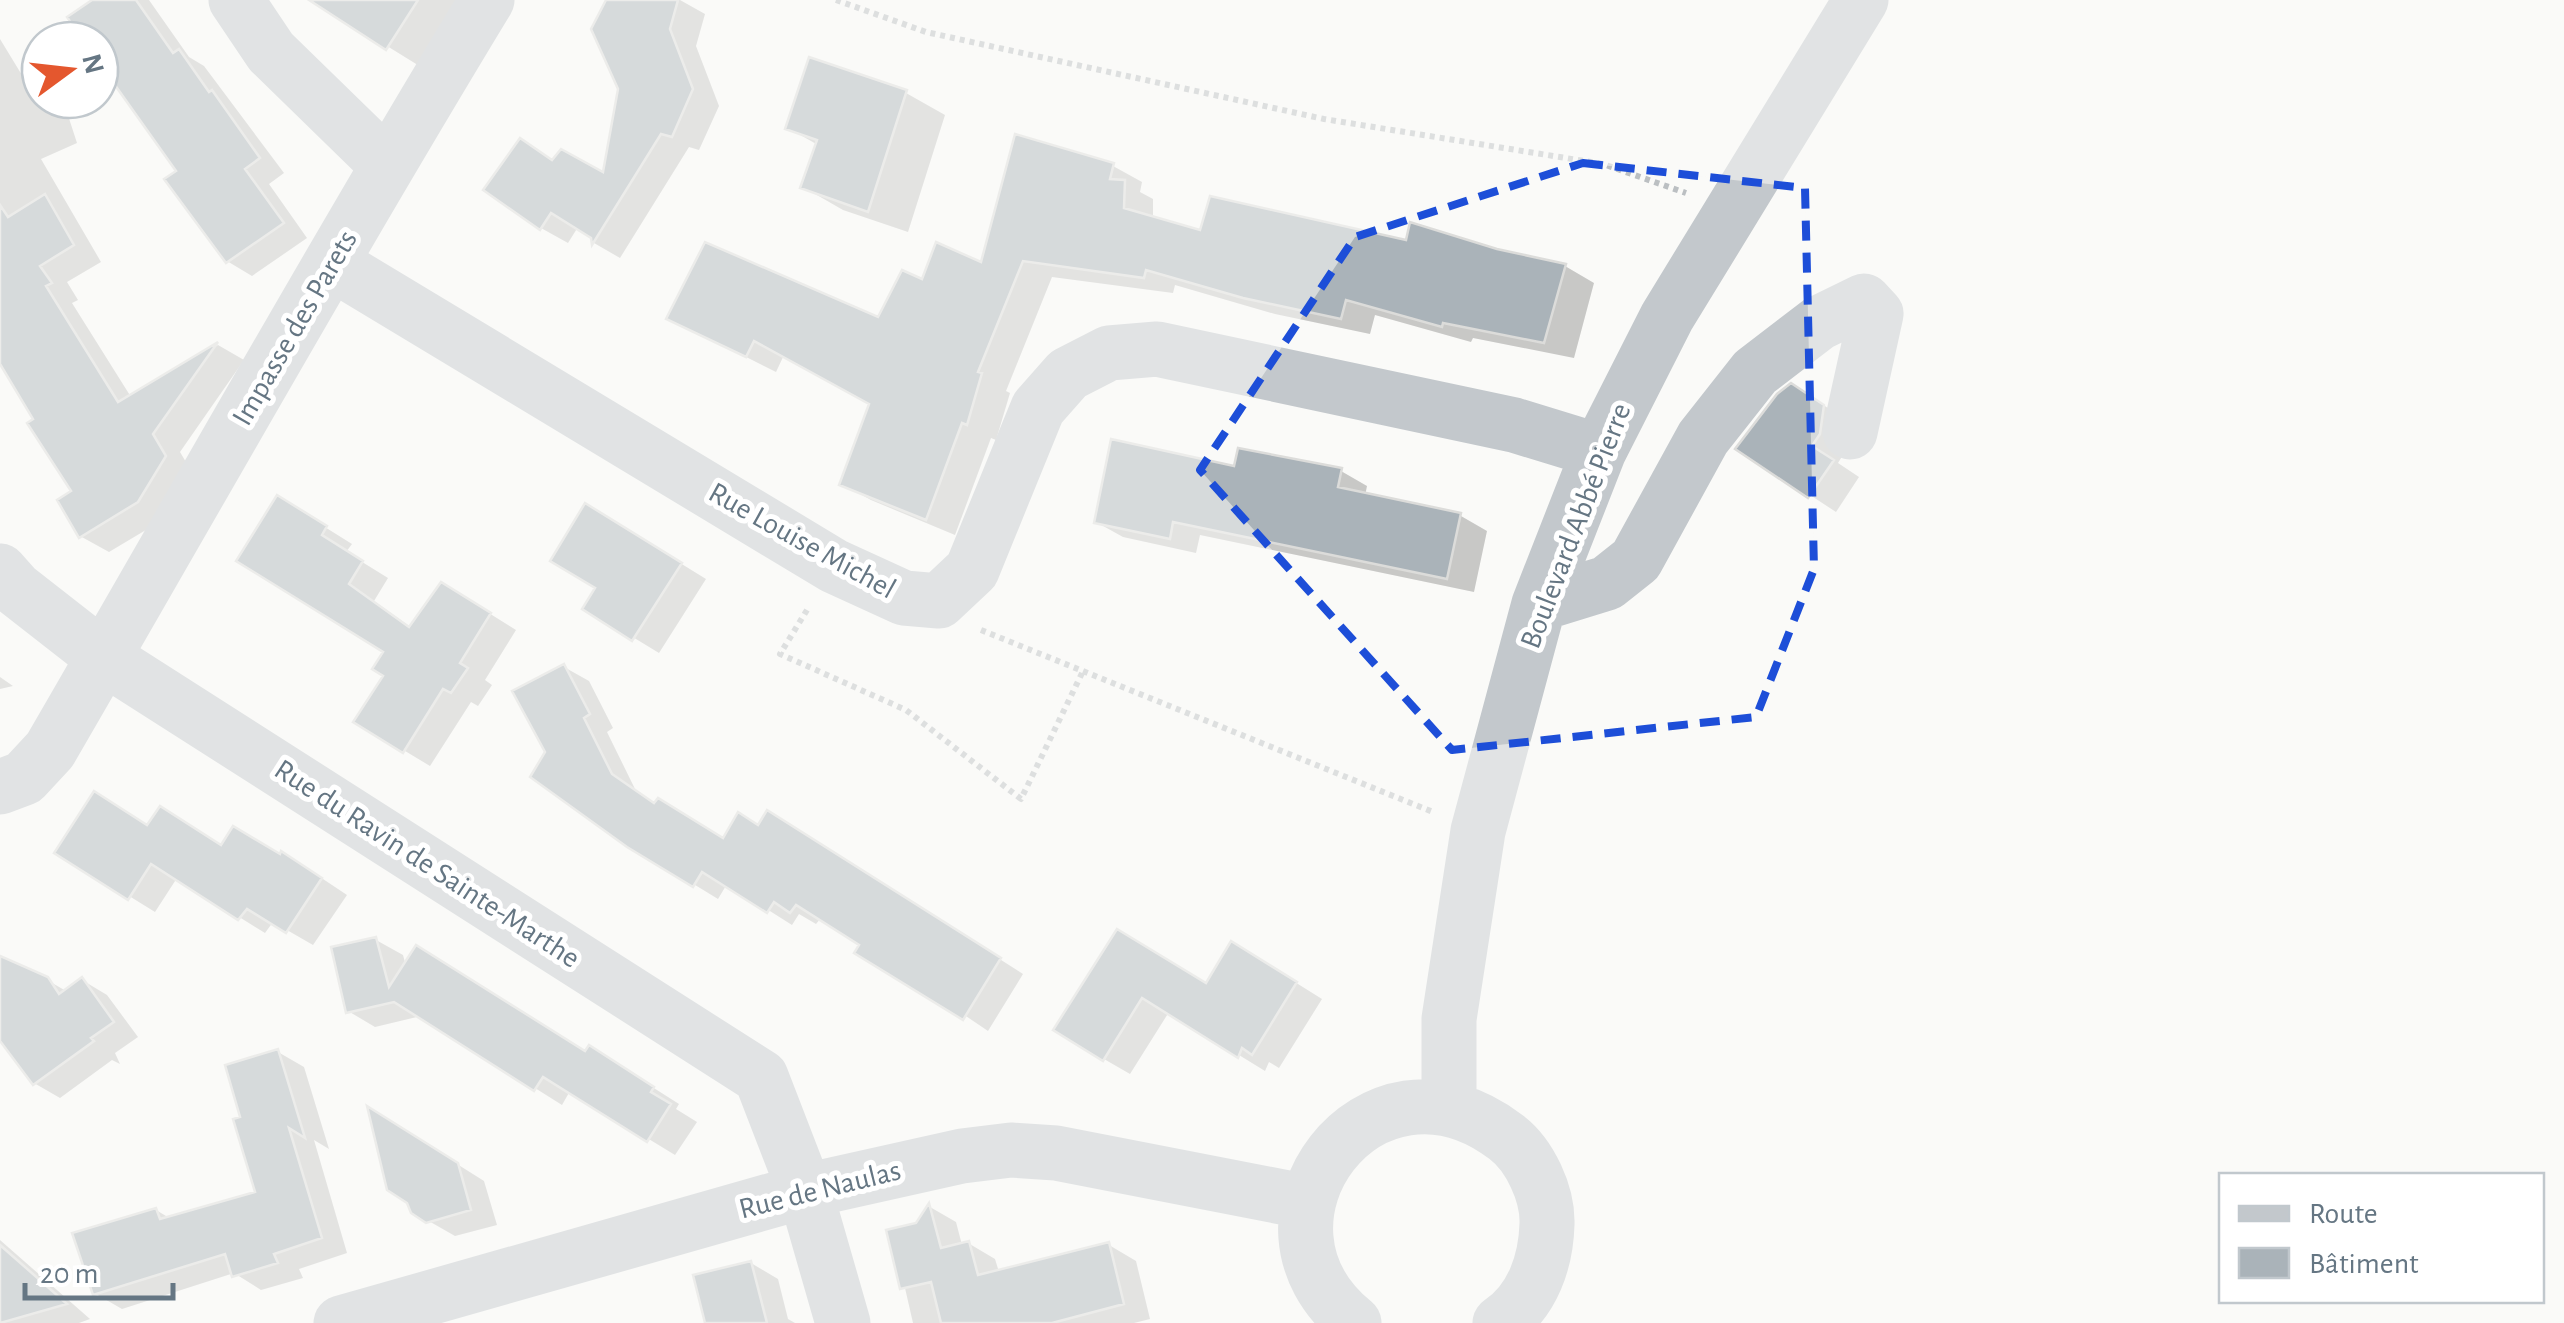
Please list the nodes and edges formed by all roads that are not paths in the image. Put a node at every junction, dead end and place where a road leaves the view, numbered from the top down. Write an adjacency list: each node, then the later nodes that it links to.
1 (236, 0): 4 (street)
2 (487, 0): 4 (street, Impasse des Parets)
3 (1862, 0): 7 (street, Boulevard Abbé Pierre)
4 (387, 165): 5 (street, Impasse des Parets)
5 (333, 264): 7 (street, Rue Louise Michel); 10 (street, Impasse des Parets)
6 (1850, 432): 9 (street)
7 (1599, 451): 9 (street, Boulevard Abbé Pierre)
8 (0, 570): 10 (street, Rue du Ravin de Sainte-Marthe)
9 (1540, 604): 12 (street, Boulevard Abbé Pierre)
10 (103, 657): 11 (street, Impasse des Parets); 13 (street, Rue du Ravin de Sainte-Marthe)
11 (0, 786)
12 (1449, 1108): 14 (street); 18 (street)
13 (805, 1191): 14 (street, Rue de Naulas); 15 (street, Rue de Naulas); 16 (street, Rue du Ravin de Sainte-Marthe)
14 (1308, 1202): 17 (street)
15 (341, 1323)
16 (843, 1323)
17 (1354, 1323)
18 (1500, 1323)

